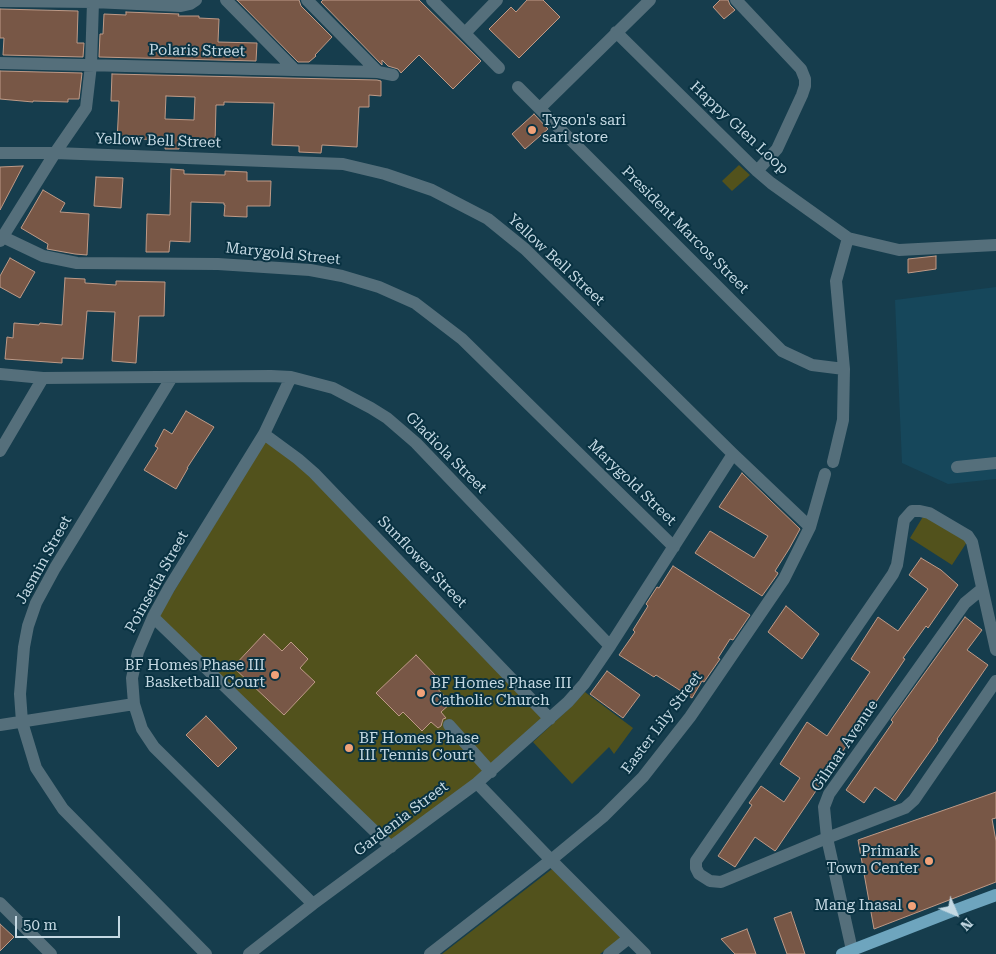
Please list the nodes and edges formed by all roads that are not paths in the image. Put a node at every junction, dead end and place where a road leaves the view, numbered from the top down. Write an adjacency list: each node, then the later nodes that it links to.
1 (196, 0): 11 (street)
2 (226, 0): 17 (street)
3 (307, 0): 18 (street)
4 (432, 0): 13 (street)
5 (497, 0): 13 (street)
6 (650, 0): 12 (street)
7 (736, 0): 24 (street)
8 (0, 1): 9 (street)
9 (62, 1): 10 (street)
10 (93, 2): 11 (street); 15 (street)
11 (145, 2)
12 (616, 32): 21 (street); 24 (street, Happy Glen Loop)
13 (465, 33): 16 (street)
14 (0, 64): 15 (street, Polaris Street)
15 (90, 65): 17 (street, Polaris Street); 23 (street)
16 (499, 68)
17 (295, 70): 18 (street, Polaris Street)
18 (378, 72): 19 (street, Polaris Street)
19 (393, 75)
20 (518, 87): 21 (street, President Marcos Street)
21 (540, 108): 28 (street, President Marcos Street)
22 (0, 153): 23 (street, Yellow Bell Street)
23 (55, 153): 26 (street); 35 (street, Yellow Bell Street)
24 (756, 171): 25 (street, Happy Glen Loop)
25 (848, 238): 27 (street, Happy Glen Loop); 28 (street)
26 (1, 239): 41 (street, Marygold Street)
27 (996, 245)
28 (844, 369): 36 (street)
29 (0, 374): 32 (street, Gladiola Street)
30 (172, 377): 31 (street, Gladiola Street); 32 (street, Gladiola Street); 49 (street, Jasmin Street)
31 (291, 377): 33 (street, Poinsetia Street); 44 (street, Gladiola Street)
32 (43, 378): 34 (street)
33 (264, 434): 43 (street, Poinsetia Street); 48 (street, Sunflower Street)
34 (0, 451)
35 (733, 454): 40 (street, Yellow Bell Street); 41 (street, Gardenia Street)
36 (833, 462)
37 (996, 463): 38 (street)
38 (957, 467)
39 (825, 474): 40 (street, Easter Lily Street)
40 (810, 527): 56 (street, Easter Lily Street)
41 (674, 547): 44 (street, Gardenia Street)
42 (982, 589): 45 (street); 54 (street, Gilmar Avenue); 54 (street)
43 (153, 617): 47 (street, Poinsetia Street); 55 (street)
44 (610, 646): 48 (street, Gardenia Street)
45 (996, 650)
46 (996, 682): 54 (street)
47 (134, 704): 49 (street); 59 (street, Poinsetia Street)
48 (550, 719): 52 (street, Gardenia Street)
49 (22, 722): 50 (street); 63 (street, Jasmin Street)
50 (0, 725)
51 (449, 725): 52 (street)
52 (490, 772): 53 (street, Gardenia Street)
53 (478, 783): 55 (street, Gardenia Street); 56 (street)
54 (827, 838): 61 (street, Gilmar Avenue)
55 (391, 847): 59 (street, Gardenia Street)
56 (551, 860): 60 (street); 65 (street, Easter Lily Street)
57 (996, 896): 61 (main road)
58 (0, 903): 62 (street)
59 (313, 904): 64 (street, Gardenia Street)
60 (629, 938): 66 (street); 67 (street)
61 (847, 952)
62 (51, 954)
63 (206, 954)
64 (249, 954)
65 (430, 954)
66 (609, 954)
67 (644, 954)

